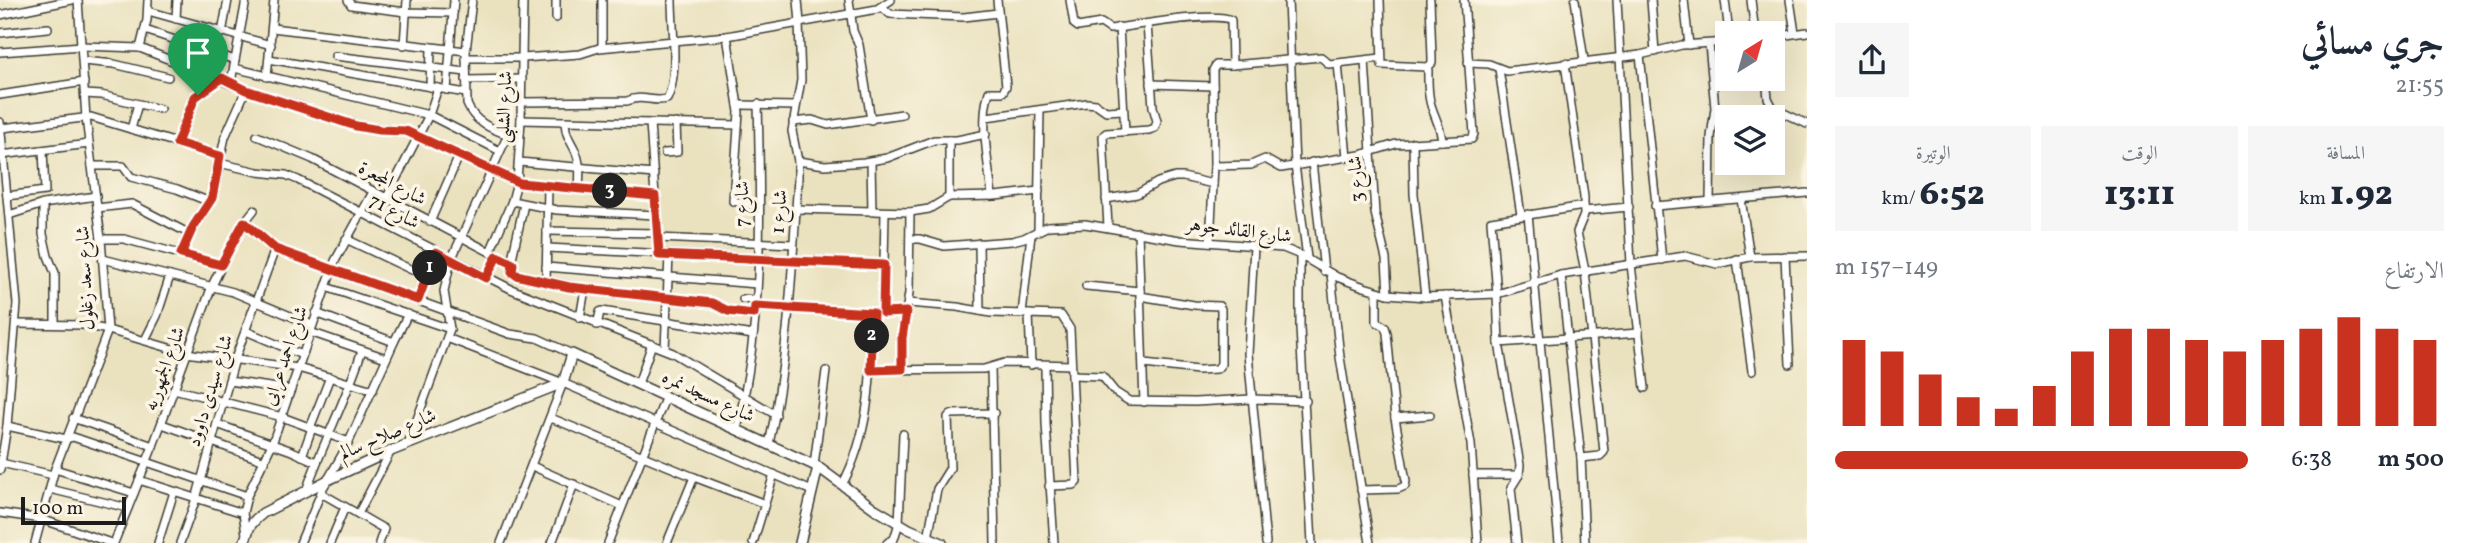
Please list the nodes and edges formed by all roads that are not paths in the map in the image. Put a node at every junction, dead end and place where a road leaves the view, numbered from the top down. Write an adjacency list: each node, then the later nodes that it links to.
1 (72, 0): 38 (street)
2 (78, 0): 61 (street, شارع سعد زغلول)
3 (148, 0): 33 (street)
4 (177, 0): 40 (street)
5 (228, 0): 51 (street)
6 (246, 0): 55 (street)
7 (274, 0): 47 (street)
8 (348, 0): 34 (street)
9 (407, 0): 34 (street)
10 (454, 0): 35 (street)
11 (472, 0): 69 (street)
12 (523, 0): 73 (street, شارع الشلبى)
13 (556, 0): 39 (street)
14 (602, 0): 64 (street)
15 (672, 0): 56 (street)
16 (798, 0): 43 (street, شارع 1)
17 (849, 0): 37 (street)
18 (891, 0): 32 (street)
19 (997, 0): 36 (street)
20 (1070, 0): 45 (street)
21 (1288, 0): 76 (street)
22 (1380, 0): 74 (street)
23 (1430, 0): 85 (street)
24 (1464, 0): 80 (street)
25 (1575, 0): 77 (street)
26 (1617, 0): 72 (street)
27 (1651, 0): 68 (street)
28 (1684, 0): 60 (street)
29 (1725, 0): 41 (street)
30 (1751, 0): 42 (street)
31 (1790, 0): 52 (street)
32 (882, 7): 36 (street); 37 (street)
33 (148, 12): 40 (street); 48 (street)
34 (406, 12): 35 (street); 58 (street)
35 (453, 13): 66 (street)
36 (998, 13): 115 (street)
37 (850, 14): 43 (street); 118 (street)
38 (0, 15)
39 (556, 18)
40 (176, 19): 51 (street)
41 (1728, 21)
42 (1754, 21)
43 (800, 23): 54 (street); 109 (street, شارع 1)
44 (1147, 24): 45 (street); 84 (street); 96 (street)
45 (1119, 27): 112 (street)
46 (48, 28): 50 (street)
47 (272, 28): 58 (street); 62 (street)
48 (145, 30): 65 (street); 82 (street)
49 (1807, 32): 52 (street)
50 (0, 33)
51 (222, 33): 55 (street)
52 (1795, 33): 53 (street)
53 (1785, 35)
54 (727, 36): 56 (street); 108 (street)
55 (239, 38): 62 (street); 82 (street)
56 (674, 42): 64 (street); 105 (street)
57 (1715, 43): 59 (street)
58 (404, 44): 63 (street)
59 (1709, 44): 60 (street); 173 (street)
60 (1689, 45): 68 (street)
61 (82, 46): 65 (street); 67 (street); 78 (street, شارع سعد زغلول)
62 (271, 46): 75 (street)
63 (431, 47): 66 (street); 86 (street)
64 (602, 47): 73 (street)
65 (140, 48): 92 (street)
66 (450, 49): 69 (street); 88 (street)
67 (0, 52)
68 (1655, 52): 70 (street)
69 (466, 55): 73 (street); 90 (street)
70 (1640, 55): 72 (street); 178 (street)
71 (335, 56): 86 (street)
72 (1619, 57): 77 (street); 179 (street)
73 (523, 58): 93 (street, شارع الشلبى)
74 (1381, 58): 79 (street); 85 (street)
75 (270, 60): 89 (street); 98 (street)
76 (1292, 60): 83 (street); 84 (street); 150 (street)
77 (1584, 60): 81 (street)
78 (83, 61): 91 (street); 94 (street, شارع سعد زغلول)
79 (1365, 61): 83 (street); 140 (street, شارع 3)
80 (1468, 63): 87 (street); 134 (street)
81 (1565, 63): 87 (street); 183 (street)
82 (234, 64): 89 (street); 95 (street)
83 (1338, 64): 144 (street)
84 (1232, 65): 97 (street)
85 (1428, 67): 134 (street)
86 (430, 68): 88 (street); 98 (street)
87 (1499, 69): 191 (street)
88 (448, 70): 90 (street); 100 (street)
89 (267, 76): 114 (street)
90 (466, 76): 93 (street); 102 (street)
91 (168, 77)
92 (222, 78): 95 (street); 136 (street)
93 (522, 79): 105 (street, شارع الشلبى)
94 (85, 82): 103 (street, شارع سعد زغلول); 104 (street)
95 (231, 82): 99 (street)
96 (1151, 84): 97 (street); 128 (street)
97 (1213, 86): 152 (street)
98 (434, 88): 100 (street); 114 (street)
99 (246, 90): 130 (street); 145 (street)
100 (447, 90): 102 (street)
101 (1767, 91): 123 (street)
102 (466, 93): 131 (street)
103 (85, 94): 106 (street); 116 (street, شارع سعد زغلول)
104 (0, 96)
105 (522, 102): 117 (street, شارع الشلبى)
106 (138, 104): 110 (street); 126 (street)
107 (758, 104): 108 (street); 109 (street); 204 (street, شارع 7)
108 (738, 105): 125 (street)
109 (795, 106): 120 (street, شارع 1)
110 (160, 109)
111 (1040, 110): 112 (street); 115 (street); 161 (street)
112 (1123, 110): 128 (street)
113 (902, 114): 118 (street)
114 (429, 115): 130 (street); 139 (street)
115 (986, 117): 129 (street)
116 (86, 118): 124 (street, شارع 71); 126 (street, شارع 71); 137 (street, شارع سعد زغلول)
117 (521, 120): 119 (street); 127 (street, شارع الشلبى)
118 (871, 120): 120 (street)
119 (565, 121): 121 (street); 153 (street)
120 (793, 122): 146 (street, شارع 1)
121 (650, 123): 122 (street); 155 (street)
122 (676, 123): 125 (street); 141 (street)
123 (1807, 124)
124 (1, 125): 142 (street)
125 (738, 125): 177 (street)
126 (131, 129): 136 (street, شارع 71)
127 (520, 132): 131 (street); 148 (street, شارع الشلبى)
128 (1125, 132): 170 (street)
129 (986, 134): 133 (street); 167 (street)
130 (418, 135): 143 (street); 169 (street)
131 (509, 135): 139 (street)
132 (257, 136): 162 (street, شارع المجعرة)
133 (949, 140): 147 (street); 168 (street)
134 (1442, 141): 135 (street)
135 (1413, 142): 140 (street); 251 (street)
136 (177, 143): 145 (street, شارع 71)
137 (89, 144): 138 (street); 151 (street, شارع سعد زغلول)
138 (43, 150): 142 (street); 164 (street)
139 (500, 151): 154 (street)
140 (1371, 152): 144 (street); 248 (street, شارع 3)
141 (664, 153)
142 (2, 155): 158 (street)
143 (459, 156): 154 (street); 193 (street)
144 (1347, 157): 149 (street)
145 (219, 159): 174 (street); 188 (street, شارع 71)
146 (798, 161): 147 (street); 182 (street, شارع 1)
147 (871, 161): 185 (street)
148 (519, 162): 153 (street); 156 (street, شارع الشلبى)
149 (1312, 162): 150 (street); 234 (street)
150 (1296, 165): 152 (street); 216 (street)
151 (92, 166): 165 (street, شارع سعد زغلول); 174 (street)
152 (1214, 166): 157 (street)
153 (580, 167): 155 (street); 160 (street)
154 (491, 170): 156 (street); 200 (street)
155 (653, 174): 166 (street)
156 (517, 182): 159 (street); 172 (street, شارع الشلبى)
157 (1213, 184): 170 (street); 205 (street)
158 (3, 186): 164 (street)
159 (548, 186): 160 (street); 181 (street)
160 (579, 189): 166 (street)
161 (1039, 191): 167 (street); 196 (street)
162 (373, 192): 169 (street, شارع المجعرة); 188 (street, شارع احمد عرابى)
163 (1807, 192): 171 (street)
164 (8, 195): 189 (street)
165 (96, 196): 175 (street); 180 (street, شارع سعد زغلول)
166 (655, 196): 190 (street)
167 (992, 196): 168 (street)
168 (949, 197): 187 (street)
169 (386, 199): 193 (street, شارع المجعرة)
170 (1106, 199): 194 (street)
171 (1741, 199): 173 (street); 219 (street)
172 (512, 201): 176 (street); 213 (street, شارع الشلبى)
173 (1710, 201): 178 (street)
174 (210, 202): 198 (street)
175 (43, 204): 189 (street); 270 (street)
176 (524, 204): 181 (street); 226 (street)
177 (748, 204)
178 (1655, 206): 225 (street)
179 (1629, 207): 183 (street); 227 (street)
180 (97, 208): 198 (street); 201 (street, شارع سعد زغلول)
181 (547, 208): 190 (street); 195 (street)
182 (796, 209): 185 (street); 207 (street, شارع 1)
183 (1584, 209): 191 (street); 233 (street)
184 (254, 210): 192 (street, شارع الجمهوريه)
185 (872, 212): 186 (street)
186 (885, 212): 187 (street); 229 (street)
187 (910, 212): 203 (street)
188 (361, 213): 202 (street, شارع احمد عرابى); 211 (street, شارع 71)
189 (9, 215): 269 (street)
190 (656, 215): 199 (street)
191 (1524, 215): 239 (street); 249 (street)
192 (244, 222): 210 (street); 228 (street, شارع الجمهوريه)
193 (430, 222): 200 (street, شارع المجعرة)
194 (1108, 227): 196 (street, شارع القائد جوهر); 197 (street, شارع القائد جوهر)
195 (547, 231): 199 (street); 209 (street)
196 (1034, 233): 206 (street, شارع القائد جوهر); 266 (street)
197 (1138, 233): 205 (street, شارع القائد جوهر); 247 (street)
198 (190, 234): 212 (street)
199 (657, 235): 204 (street); 214 (street)
200 (460, 237): 213 (street, شارع المجعرة); 223 (street)
201 (102, 239): 212 (street); 221 (street, شارع سعد زغلول)
202 (345, 239): 231 (street, شارع احمد عرابى); 232 (street)
203 (910, 239): 206 (street, شارع القائد جوهر); 256 (street)
204 (759, 242): 207 (street); 220 (street, شارع 7)
205 (1210, 242): 208 (street, شارع القائد جوهر)
206 (979, 243): 260 (street)
207 (793, 244): 224 (street, شارع 1)
208 (1254, 246): 216 (street, شارع القائد جوهر); 316 (street)
209 (547, 248): 214 (street); 230 (street)
210 (275, 249): 231 (street, شارع مسجد نمره); 255 (street, شارع سيدى داوود)
211 (436, 252): 223 (street, شارع 71); 253 (street)
212 (181, 254): 228 (street)
213 (493, 254): 226 (street, شارع المجعرة); 238 (street, شارع الشلبى)
214 (659, 255): 215 (street)
215 (669, 255): 220 (street); 237 (street)
216 (1303, 256): 234 (street, شارع القائد جوهر); 317 (street)
217 (1785, 256): 218 (street, شارع القائد جوهر); 219 (street, شارع القائد جوهر); 294 (street)
218 (1807, 256)
219 (1750, 257): 222 (street, شارع القائد جوهر)
220 (759, 258): 224 (street); 241 (street, شارع 7)
221 (103, 259): 236 (street); 274 (street, شارع سعد زغلول)
222 (1737, 259): 225 (street, شارع القائد جوهر); 303 (street)
223 (451, 260): 238 (street, شارع 71); 259 (street)
224 (792, 260): 229 (street); 258 (street, شارع 1)
225 (1662, 260): 227 (street, شارع القائد جوهر)
226 (512, 262): 240 (street, شارع المجعرة)
227 (1631, 264): 233 (street, شارع القائد جوهر); 276 (street)
228 (221, 265): 242 (street, شارع الجمهوريه)
229 (884, 265): 264 (street)
230 (546, 267): 237 (street); 240 (street)
231 (332, 269): 244 (street, شارع احمد عرابى); 253 (street, شارع مسجد نمره)
232 (412, 270)
233 (1585, 271): 235 (street, شارع القائد جوهر); 278 (street)
234 (1328, 273): 246 (street, شارع القائد جوهر); 364 (street)
235 (1562, 275): 239 (street, شارع القائد جوهر); 280 (street)
236 (170, 276): 242 (street); 281 (street)
237 (668, 277): 241 (street); 254 (street)
238 (486, 278): 267 (street, شارع 71)
239 (1533, 282): 249 (street, شارع القائد جوهر); 282 (street)
240 (546, 283): 245 (street)
241 (757, 284): 257 (street, شارع 7)
242 (212, 286): 255 (street); 288 (street, شارع الجمهوريه)
243 (1086, 286): 247 (street)
244 (326, 287): 262 (street, شارع احمد عرابى); 265 (street)
245 (585, 289): 254 (street); 267 (street)
246 (1377, 292): 248 (street, شارع القائد جوهر); 326 (street)
247 (1140, 293): 293 (street); 293 (street)
248 (1388, 294): 251 (street, شارع القائد جوهر)
249 (1497, 294): 250 (street, شارع القائد جوهر); 285 (street)
250 (1445, 296): 251 (street, شارع القائد جوهر); 354 (street)
251 (1425, 297)
252 (743, 299): 257 (street)
253 (418, 300): 259 (street, شارع مسجد نمره)
254 (668, 300): 257 (street); 268 (street)
255 (256, 301): 272 (street); 275 (street, شارع سيدى داوود)
256 (908, 303): 260 (street); 261 (street)
257 (755, 307): 258 (street); 277 (street, شارع 7)
258 (789, 308): 263 (street); 321 (street, شارع 1)
259 (446, 311): 273 (street); 289 (street, شارع مسجد نمره)
260 (980, 311): 266 (street)
261 (906, 312): 264 (street); 300 (street)
262 (316, 313): 272 (street, شارع احمد عرابى); 283 (street)
263 (873, 313): 264 (street); 301 (street)
264 (883, 313)
265 (408, 314): 273 (street); 283 (street)
266 (1026, 314): 295 (street); 297 (street)
267 (580, 317): 271 (street, شارع 71)
268 (667, 323): 271 (street); 277 (street); 286 (street)
269 (16, 324): 270 (street); 330 (street)
270 (55, 324): 274 (street)
271 (597, 325): 284 (street, شارع 71)
272 (311, 329): 287 (street); 290 (street, شارع احمد عرابى)
273 (450, 329): 279 (street)
274 (108, 330): 281 (street); 324 (street, شارع سعد زغلول)
275 (246, 331): 290 (street); 292 (street, شارع سيدى داوود)
276 (1639, 333): 278 (street); 310 (street)
277 (753, 335): 315 (street, شارع 7)
278 (1592, 336): 280 (street); 345 (street)
279 (447, 338): 308 (street); 339 (street)
280 (1568, 338): 282 (street); 345 (street)
281 (145, 340): 288 (street)
282 (1539, 340): 285 (street); 405 (street)
283 (394, 342): 291 (street)
284 (652, 344): 286 (street, شارع 71); 309 (street)
285 (1499, 344): 355 (street)
286 (665, 349): 315 (street, شارع 71)
287 (362, 350): 291 (street); 307 (street)
288 (186, 353): 292 (street); 311 (street, شارع الجمهوريه)
289 (572, 354): 308 (street); 309 (street, شارع مسجد نمره)
290 (302, 355): 298 (street, شارع احمد عرابى)
291 (386, 358): 313 (street)
292 (236, 359): 298 (street); 306 (street, شارع سيدى داوود)
293 (1144, 364): 319 (street)
294 (1790, 364)
295 (1031, 365): 296 (street); 299 (street)
296 (1045, 365): 297 (street); 362 (street)
297 (1071, 365): 304 (street)
298 (298, 368): 305 (street); 312 (street, شارع احمد عرابى)
299 (991, 368): 300 (street); 320 (street)
300 (902, 369): 301 (street)
301 (871, 370): 361 (street)
302 (827, 371): 351 (street)
303 (1752, 371)
304 (1072, 375): 319 (street); 362 (street)
305 (330, 377): 307 (street); 331 (street)
306 (229, 381): 312 (street); 318 (street, شارع سيدى داوود)
307 (352, 383): 313 (street); 334 (street)
308 (564, 383): 325 (street); 329 (street); 339 (street, شارع صلاح سالم)
309 (638, 384): 314 (street, شارع مسجد نمره)
310 (1645, 388)
311 (174, 389): 318 (street); 327 (street, شارع الجمهوريه)
312 (291, 390): 323 (street, شارع احمد عرابى)
313 (373, 390): 337 (street)
314 (666, 396): 329 (street); 332 (street, شارع مسجد نمره)
315 (745, 396): 321 (street, شارع 71); 332 (street, شارع 7)
316 (1252, 399): 317 (street); 319 (street); 400 (street)
317 (1306, 401): 401 (street)
318 (223, 402): 323 (street); 328 (street, شارع سيدى داوود)
319 (1144, 402)
320 (994, 413): 382 (street); 398 (street)
321 (776, 415): 340 (street, شارع 1)
322 (1430, 415): 326 (street)
323 (282, 417): 331 (street); 338 (street, شارع احمد عرابى)
324 (73, 418): 335 (street, شارع سعد زغلول); 341 (street)
325 (551, 418): 343 (street); 350 (street)
326 (1395, 418): 364 (street)
327 (162, 424): 336 (street); 341 (street, شارع الجمهوريه)
328 (217, 424): 336 (street, شارع سيدى داوود); 338 (street)
329 (655, 424): 343 (street); 353 (street)
330 (7, 426): 335 (street); 349 (street)
331 (311, 428): 334 (street); 344 (street)
332 (737, 429): 340 (street, شارع مسجد نمره)
333 (902, 434): 380 (street)
334 (329, 435): 337 (street); 348 (street)
335 (66, 439): 347 (street); 352 (street, شارع سعد زغلول)
336 (212, 442): 346 (street); 359 (street, شارع سيدى داوود)
337 (349, 442): 358 (street)
338 (272, 444): 344 (street); 346 (street, شارع احمد عرابى)
339 (408, 444): 342 (street, شارع صلاح سالم)
340 (769, 444): 351 (street, شارع مسجد نمره)
341 (153, 446): 347 (street, شارع الجمهوريه)
342 (391, 451): 358 (street, شارع صلاح سالم); 378 (street)
343 (643, 455): 356 (street); 373 (street)
344 (302, 456): 348 (street)
345 (1581, 458): 406 (street)
346 (265, 461): 370 (street, شارع احمد عرابى)
347 (147, 462): 357 (street, شارع الجمهوريه); 359 (street)
348 (316, 463): 365 (street)
349 (1, 466): 352 (street)
350 (532, 466): 360 (street); 390 (street)
351 (816, 466): 361 (street, شارع مسجد نمره); 366 (street)
352 (54, 472): 363 (street, شارع سعد زغلول); 368 (street)
353 (774, 474): 366 (street); 372 (street)
354 (1473, 475): 355 (street); 403 (street)
355 (1519, 475): 404 (street)
356 (694, 477): 372 (street); 393 (street)
357 (139, 480): 367 (street); 368 (street, شارع الجمهوريه)
358 (328, 480): 365 (street, شارع صلاح سالم); 369 (street)
359 (201, 481): 370 (street); 371 (street, شارع سيدى داوود)
360 (574, 484): 373 (street); 391 (street)
361 (842, 485): 380 (street, شارع مسجد نمره)
362 (1049, 486): 399 (street)
363 (50, 489): 375 (street); 379 (street, شارع سعد زغلول)
364 (1361, 490): 402 (street)
365 (306, 491): 381 (street, شارع صلاح سالم)
366 (812, 491): 395 (street)
367 (174, 492): 371 (street); 385 (street)
368 (134, 493): 375 (street, شارع الجمهوريه)
369 (321, 493): 374 (street); 387 (street)
370 (247, 496): 377 (street, شارع احمد عرابى)
371 (196, 499): 377 (street); 386 (street, شارع سيدى داوود)
372 (765, 504): 394 (street)
373 (622, 506): 392 (street)
374 (345, 507): 378 (street); 388 (street)
375 (128, 508): 384 (street, شارع الجمهوريه)
376 (0, 513): 379 (street)
377 (243, 513): 381 (street, شارع احمد عرابى)
378 (358, 514): 389 (street)
379 (41, 519): 383 (street, شارع سعد زغلول); 384 (street)
380 (899, 523): 382 (street, شارع مسجد نمره); 396 (street)
381 (245, 538)
382 (928, 538): 397 (street, شارع مسجد نمره)
383 (35, 543)
384 (113, 543)
385 (158, 543)
386 (180, 543)
387 (300, 543)
388 (330, 543)
389 (379, 543)
390 (501, 543)
391 (552, 543)
392 (608, 543)
393 (667, 543)
394 (753, 543)
395 (800, 543)
396 (887, 543)
397 (942, 543)
398 (995, 543)
399 (1054, 543)
400 (1266, 543)
401 (1312, 543)
402 (1370, 543)
403 (1478, 543)
404 (1517, 543)
405 (1559, 543)
406 (1585, 543)

